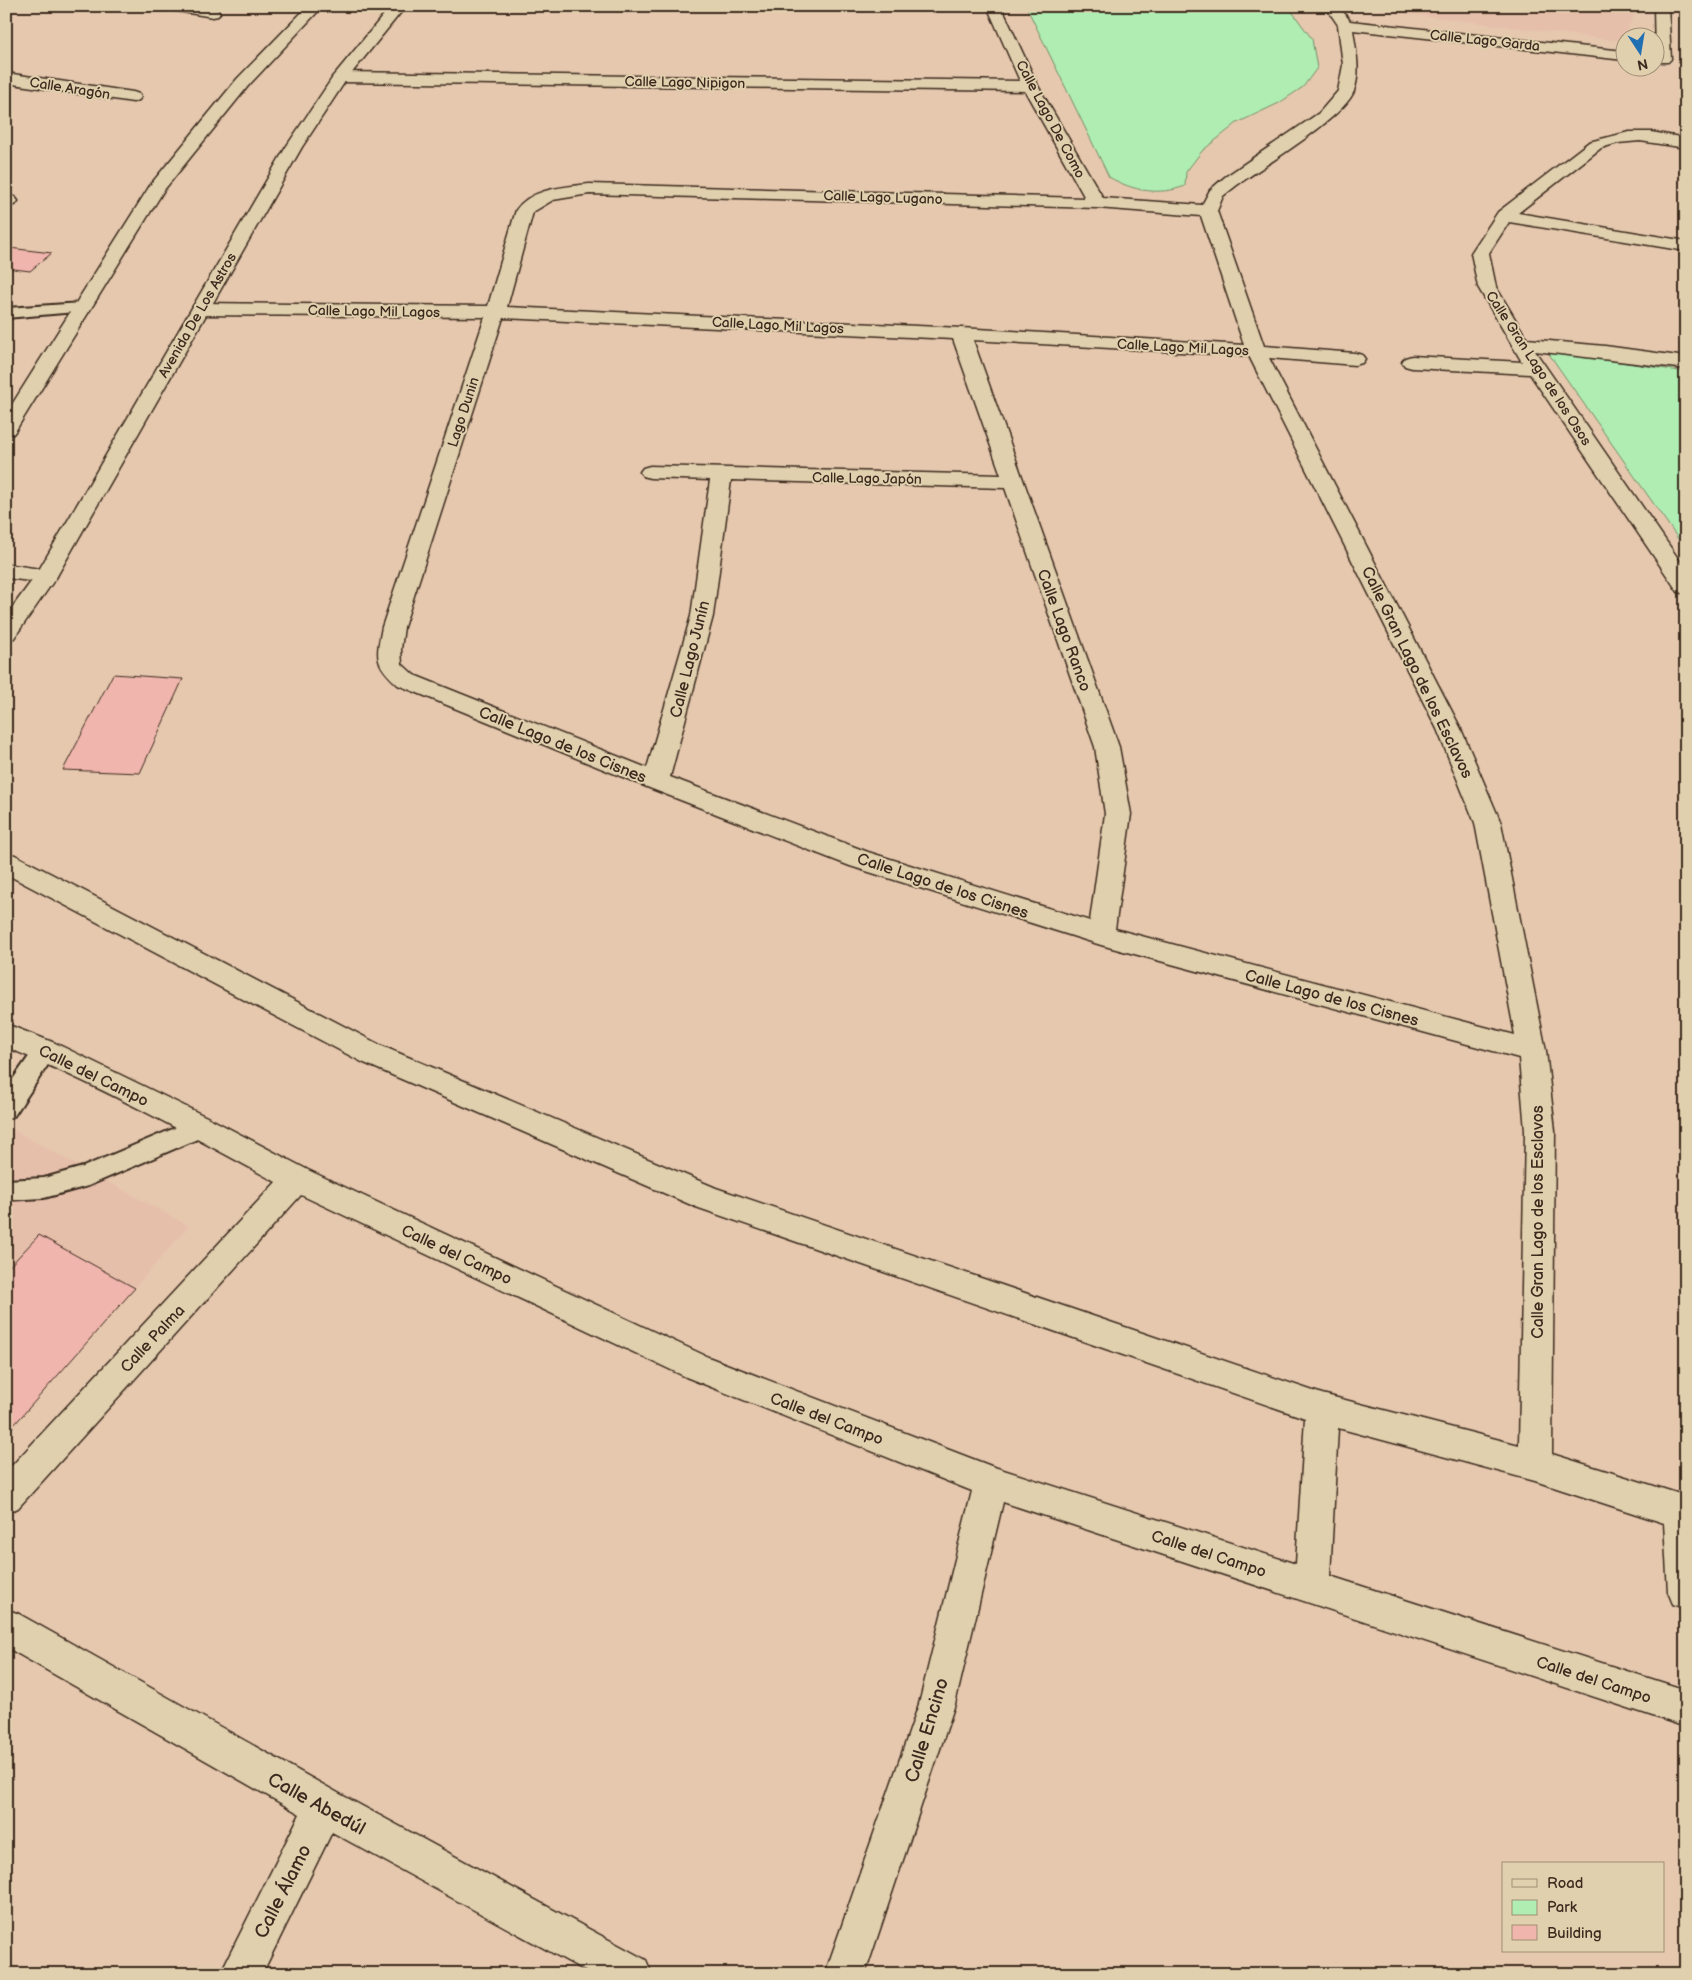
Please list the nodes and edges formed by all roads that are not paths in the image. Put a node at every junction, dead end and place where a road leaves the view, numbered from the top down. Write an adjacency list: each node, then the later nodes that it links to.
1 (170, 6): 7 (street)
2 (316, 6): 21 (street)
3 (400, 6): 11 (street, Avenida De Los Astros)
4 (994, 6): 13 (street, Calle Lago De Como)
5 (1332, 6): 8 (street)
6 (1661, 6): 10 (street)
7 (213, 13)
8 (1345, 25): 9 (street, Calle Lago Garda); 18 (street)
9 (1614, 54)
10 (1665, 59)
11 (340, 77): 13 (street, Calle Lago Nipigon); 22 (street, Avenida De Los Astros)
12 (6, 78): 14 (street, Calle Aragón)
13 (1030, 86): 17 (street, Calle Lago De Como)
14 (133, 97)
15 (1686, 142): 19 (street, Calle Gran Lago de los Osos)
16 (558, 192): 17 (street, Calle Lago Lugano); 23 (street, Lago Dunin)
17 (1097, 203): 18 (street, Calle Lago Lugano)
18 (1208, 211): 27 (street, Calle Gran Lago de los Esclavos)
19 (1504, 216): 20 (street); 26 (street, Calle Gran Lago de los Osos)
20 (1686, 246)
21 (82, 308): 24 (lane); 32 (street)
22 (201, 309): 23 (street, Calle Lago Mil Lagos); 37 (street, Avenida De Los Astros)
23 (496, 312): 25 (street, Calle Lago Mil Lagos); 40 (street, Lago Dunin)
24 (6, 313)
25 (961, 334): 27 (street, Calle Lago Mil Lagos); 35 (street, Calle Lago Ranco)
26 (1522, 344): 30 (street); 31 (street, Calle Gran Lago de los Osos)
27 (1256, 351): 28 (street, Calle Lago Mil Lagos); 46 (street, Calle Gran Lago de los Esclavos)
28 (1355, 359)
29 (1412, 362): 31 (street)
30 (1686, 363)
31 (1536, 369): 38 (street, Calle Gran Lago de los Osos)
32 (8, 424)
33 (650, 472): 34 (street, Calle Lago Japón)
34 (721, 475): 35 (street, Calle Lago Japón); 41 (street, Calle Lago Junín)
35 (1013, 482): 43 (street, Calle Lago Ranco)
36 (6, 572): 37 (street)
37 (46, 576): 39 (street, Avenida De Los Astros)
38 (1686, 587)
39 (6, 633)
40 (389, 649): 41 (street, Calle Lago de los Cisnes)
41 (656, 782): 43 (street, Calle Lago de los Cisnes)
42 (6, 862): 51 (street)
43 (1101, 935): 46 (street, Calle Lago de los Cisnes)
44 (6, 1034): 45 (street, Calle del Campo)
45 (45, 1051): 47 (lane); 48 (street, Calle del Campo)
46 (1532, 1051): 52 (street, Calle Gran Lago de los Esclavos)
47 (6, 1109)
48 (202, 1127): 49 (street, Calle del Campo); 50 (lane)
49 (297, 1179): 53 (street, Calle del Campo); 54 (street, Calle Palma)
50 (6, 1190)
51 (1322, 1409): 52 (street); 56 (street)
52 (1535, 1465): 55 (street)
53 (991, 1482): 56 (street, Calle del Campo); 63 (street, Calle Encino)
54 (6, 1496)
55 (1684, 1513): 57 (street)
56 (1312, 1587): 59 (street, Calle del Campo)
57 (1686, 1592)
58 (6, 1627): 60 (street, Calle Abedúl)
59 (1686, 1709)
60 (324, 1808): 61 (street, Calle Álamo); 62 (street, Calle Abedúl)
61 (240, 1974)
62 (632, 1974)
63 (845, 1974)

